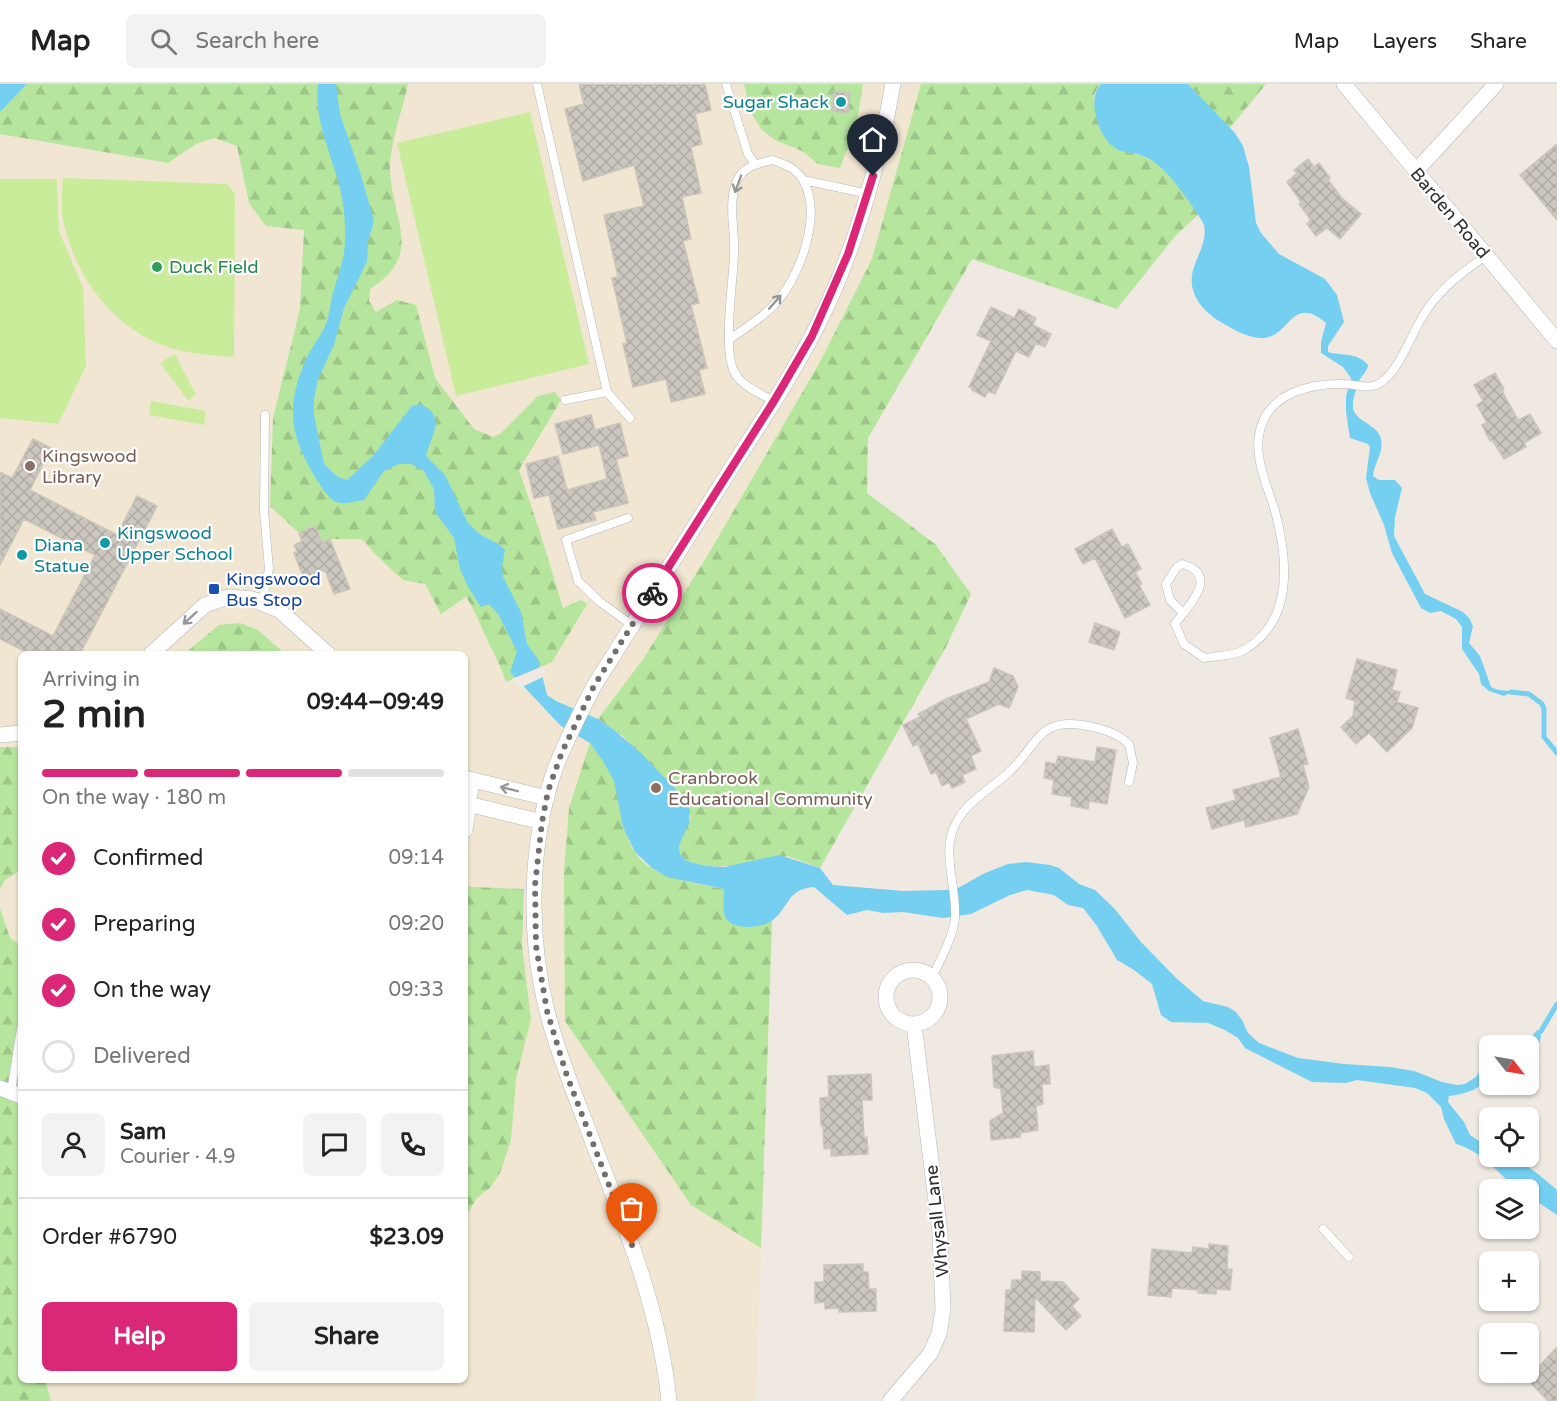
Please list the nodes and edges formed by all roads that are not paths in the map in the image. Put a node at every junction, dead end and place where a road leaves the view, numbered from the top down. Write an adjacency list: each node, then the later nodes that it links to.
1 (537, 84): 13 (lane)
2 (726, 84): 6 (lane)
3 (892, 84): 9 (street)
4 (1344, 84): 7 (street, Barden Road)
5 (1496, 84): 7 (street)
6 (754, 164): 8 (lane); 11 (lane, one-way to 11)
7 (1416, 171): 10 (street, Barden Road)
8 (803, 180): 9 (lane); 11 (lane, one-way to 8)
9 (869, 194): 15 (street)
10 (1485, 256): 12 (street, Barden Road); 20 (lane)
11 (730, 339): 15 (lane)
12 (1557, 341)
13 (607, 392): 14 (lane); 17 (lane)
14 (565, 400)
15 (774, 401): 21 (street)
16 (266, 416): 19 (lane)
17 (630, 418)
18 (628, 518): 21 (lane)
19 (262, 602): 22 (street, one-way to 22); 23 (street)
20 (1183, 613): 20 (lane)
21 (632, 625): 28 (street)
22 (154, 651)
23 (325, 651)
24 (18, 733): 25 (street)
25 (0, 735)
26 (468, 779): 28 (street, one-way to 26); 29 (street)
27 (1129, 782): 31 (lane)
28 (547, 798): 30 (street)
29 (468, 804): 30 (street)
30 (542, 822): 37 (street)
31 (932, 978): 32 (street); 32 (street)
32 (914, 1025): 38 (street, Whysall Lane)
33 (18, 1048): 34 (lane)
34 (11, 1092)
35 (1323, 1229): 36 (lane)
36 (1349, 1257)
37 (669, 1401)
38 (890, 1401)

